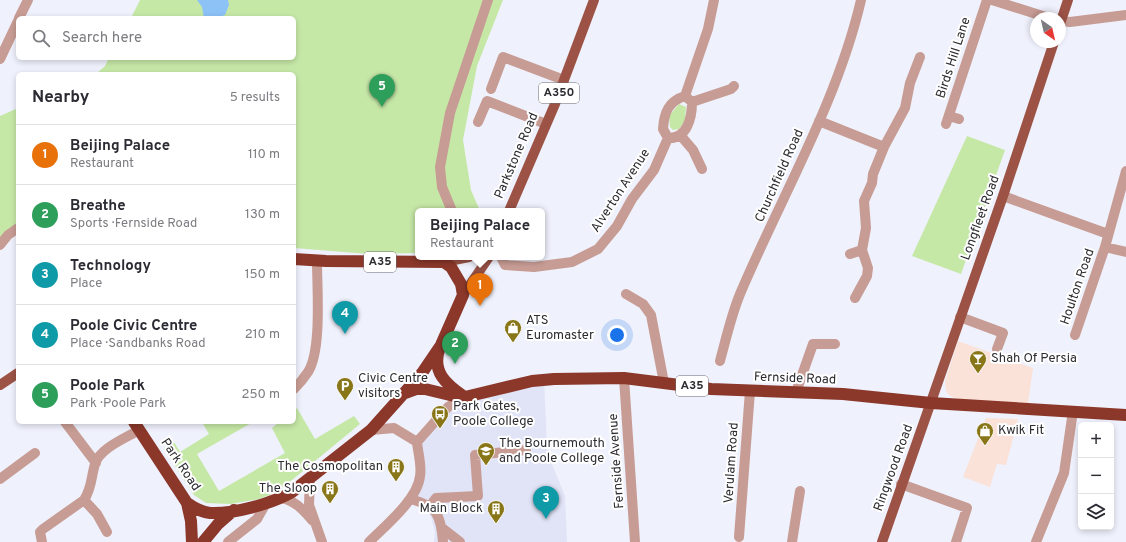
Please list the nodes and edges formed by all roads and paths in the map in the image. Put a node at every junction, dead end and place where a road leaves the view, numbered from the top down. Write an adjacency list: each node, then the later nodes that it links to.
1 (28, 0): 12 (street)
2 (488, 0): 32 (street)
3 (594, 0): 18 (main road, Parkstone Road / A350)
4 (714, 0): 21 (street)
5 (861, 0): 23 (street, Churchfield Road)
6 (987, 0): 22 (street, Birds Hill Lane)
7 (992, 0): 9 (street)
8 (1068, 0): 10 (main road)
9 (1030, 12)
10 (1064, 12)
11 (1126, 15): 13 (street)
12 (21, 16)
13 (1066, 22)
14 (16, 25): 17 (street)
15 (1052, 48): 31 (main road, Longfleet Road)
16 (920, 57): 28 (street)
17 (0, 59)
18 (564, 80): 20 (street); 25 (main road, Parkstone Road / A350)
19 (734, 86): 21 (street)
20 (491, 89)
21 (689, 99): 26 (street); 27 (street)
22 (960, 119)
23 (820, 121): 28 (street); 55 (street, Churchfield Road)
24 (478, 122): 25 (street)
25 (546, 124): 33 (main road, Parkstone Road / A350)
26 (682, 136): 27 (street); 29 (street)
27 (668, 138): 45 (street, Alverton Avenue)
28 (884, 148): 38 (street)
29 (702, 169)
30 (1126, 171): 35 (street, Houlton Road)
31 (1003, 196): 35 (street); 50 (main road, Longfleet Road)
32 (451, 208)
33 (510, 208)
34 (16, 229): 36 (street)
35 (1108, 234): 37 (street, Houlton Road)
36 (0, 245)
37 (1105, 247): 39 (street, Houlton Road); 51 (street, Houlton Road)
38 (862, 250): 40 (street); 49 (street)
39 (1126, 252)
40 (850, 254)
41 (296, 259): 44 (highway, A35)
42 (454, 260): 46 (main road)
43 (487, 260): 48 (main road)
44 (317, 261): 46 (highway, A35); 60 (street)
45 (503, 261)
46 (444, 262): 48 (highway)
47 (626, 294): 58 (street)
48 (463, 295): 53 (highway)
49 (855, 298)
50 (960, 317): 54 (street); 65 (main road, Longfleet Road)
51 (1075, 335)
52 (835, 344): 62 (street)
53 (441, 345): 63 (highway); 64 (highway)
54 (998, 349)
55 (720, 361)
56 (16, 374): 59 (main road)
57 (624, 378): 58 (highway, Fernside Road / A35); 64 (highway, Fernside Road / A35); 98 (street, Fernside Avenue)
58 (664, 383): 61 (highway, Fernside Road / A35)
59 (0, 385)
60 (296, 387)
61 (750, 391): 62 (highway, Fernside Road / A35); 89 (street, Verulam Road)
62 (796, 392): 65 (highway, Fernside Road / A35)
63 (405, 393): 64 (highway, Fernside Road / A35); 70 (highway)
64 (465, 397): 71 (street, Fernside Road)
65 (931, 403): 66 (highway, Fernside Road / A35); 77 (main road, Ringwood Road)
66 (1073, 411): 67 (highway, Fernside Road / A35); 102 (street)
67 (1126, 414)
68 (67, 424): 74 (street)
69 (137, 426): 74 (street); 82 (highway, Park Road)
70 (371, 430): 71 (street); 75 (highway)
71 (416, 442): 80 (street)
72 (526, 450): 84 (street)
73 (35, 453): 76 (street)
74 (96, 463): 81 (street)
75 (310, 478): 79 (highway); 86 (street)
76 (0, 479)
77 (901, 484): 100 (main road, Ringwood Road); 101 (street)
78 (800, 491): 99 (street)
79 (281, 498): 83 (highway); 86 (street)
80 (410, 499): 84 (street); 95 (street)
81 (84, 500): 88 (street); 90 (street)
82 (187, 503): 85 (highway, Park Road); 91 (highway)
83 (265, 505): 85 (highway); 93 (street)
84 (430, 506): 87 (street)
85 (234, 510): 92 (highway)
86 (315, 522): 94 (street)
87 (442, 528): 96 (street); 97 (street)
88 (107, 532)
89 (740, 537)
90 (42, 542)
91 (192, 542)
92 (203, 542)
93 (228, 542)
94 (322, 542)
95 (369, 542)
96 (442, 542)
97 (460, 542)
98 (635, 542)
99 (792, 542)
100 (882, 542)
101 (956, 542)
102 (1036, 542)

